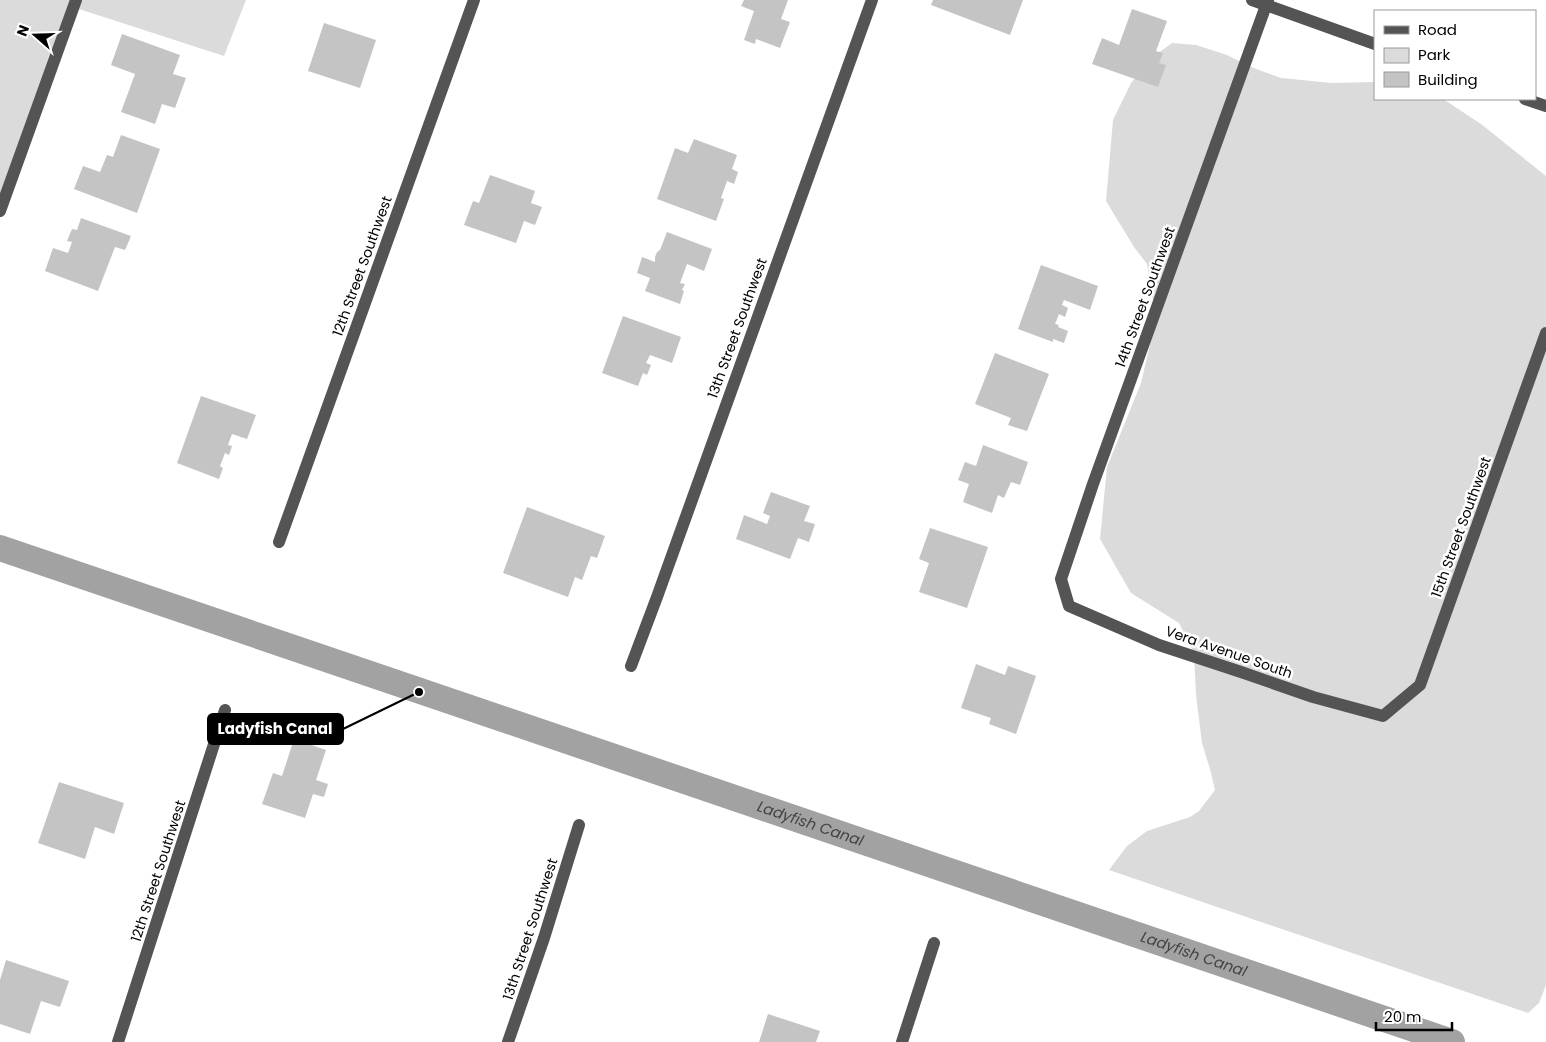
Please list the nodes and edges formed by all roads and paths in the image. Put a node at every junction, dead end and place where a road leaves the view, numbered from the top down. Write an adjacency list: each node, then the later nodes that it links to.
1 (76, 0): 9 (street)
2 (474, 0): 11 (street, 12th Street Southwest)
3 (872, 0): 13 (street, 13th Street Southwest)
4 (1252, 0): 5 (street)
5 (1267, 3): 6 (street); 12 (street, 14th Street Southwest)
6 (1374, 44)
7 (1528, 100): 8 (street)
8 (1546, 106)
9 (0, 211)
10 (1546, 333): 15 (street, 15th Street Southwest)
11 (279, 542)
12 (1069, 606): 15 (street, Vera Avenue South)
13 (631, 666)
14 (225, 710): 18 (street, 12th Street Southwest)
15 (1382, 716)
16 (579, 825): 19 (street, 13th Street Southwest)
17 (934, 943): 20 (street)
18 (118, 1042)
19 (508, 1042)
20 (902, 1042)

